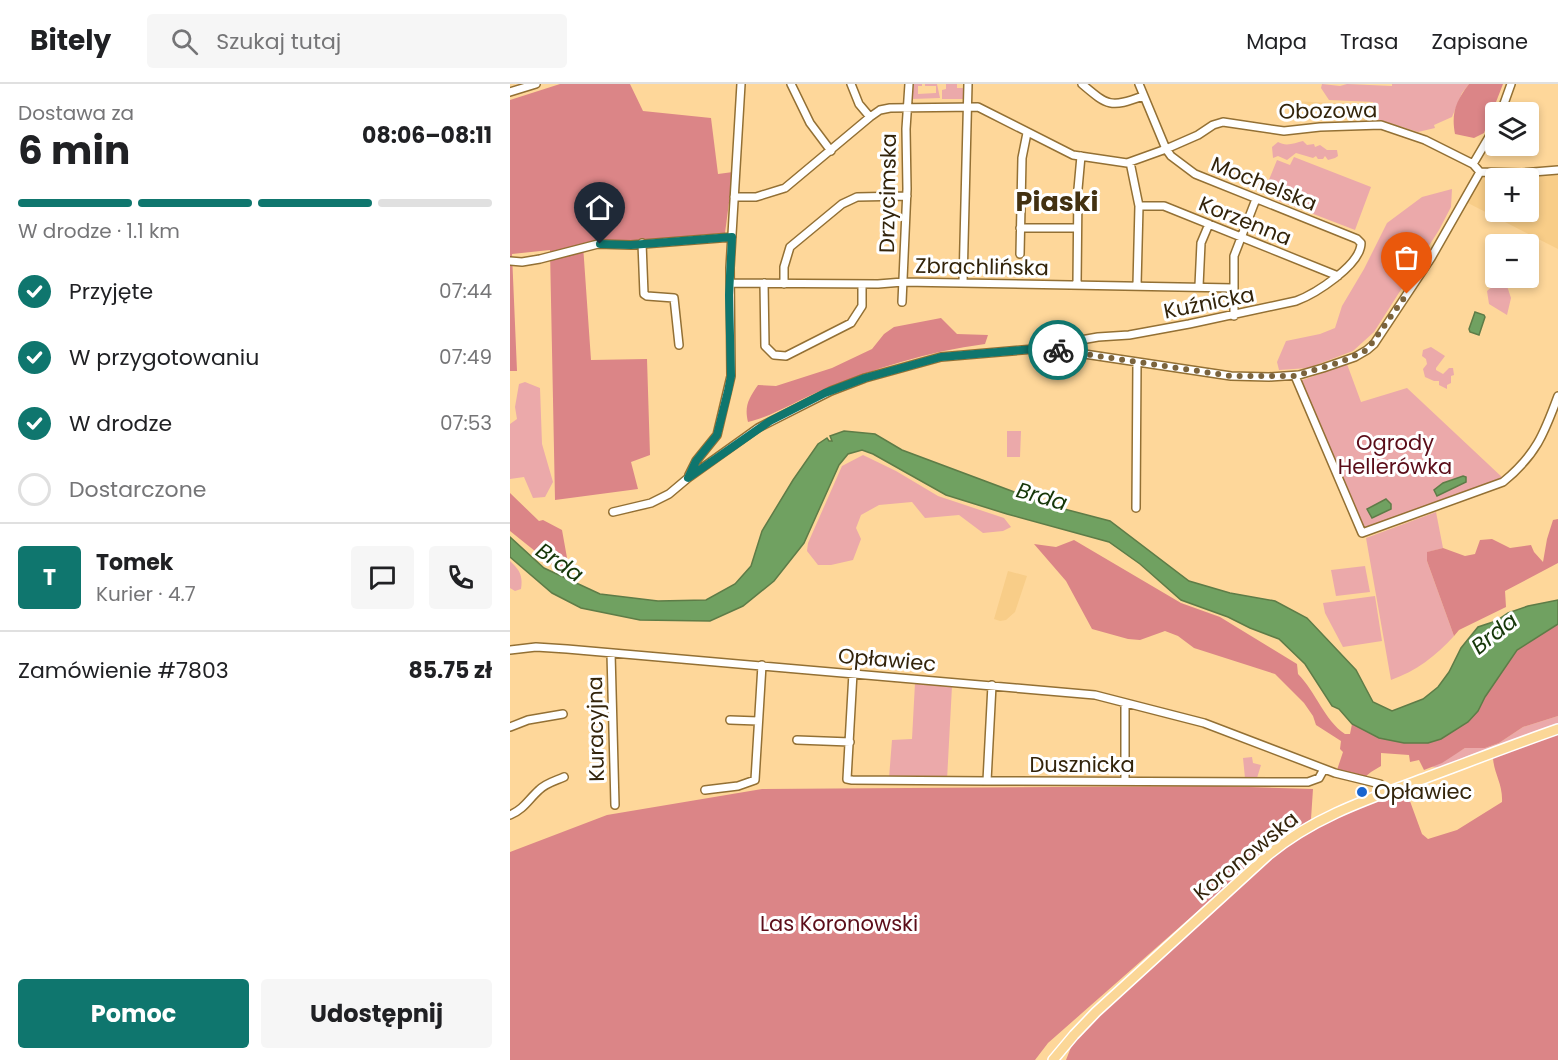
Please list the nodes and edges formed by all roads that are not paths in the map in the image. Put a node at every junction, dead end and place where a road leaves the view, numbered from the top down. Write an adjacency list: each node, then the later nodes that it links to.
1 (536, 84): 10 (street)
2 (741, 84): 26 (street)
3 (791, 84): 19 (street)
4 (851, 84): 15 (street)
5 (909, 84): 13 (street, Drzycimska)
6 (968, 84): 14 (street)
7 (1082, 84): 11 (street)
8 (1138, 84): 11 (street)
9 (1511, 84): 12 (street)
10 (510, 92)
11 (1143, 96): 18 (street)
12 (1505, 102)
13 (907, 107): 14 (street); 15 (street); 25 (street, Drzycimska)
14 (967, 107): 16 (street); 42 (street)
15 (870, 117): 19 (street)
16 (1027, 133): 20 (street); 30 (street)
17 (1485, 144): 22 (street)
18 (1166, 149): 21 (street, Obozowa); 22 (street, Obozowa); 27 (street, Mochelska)
19 (831, 151): 26 (street)
20 (1081, 156): 21 (street); 31 (street)
21 (1130, 162): 28 (street)
22 (1473, 164): 24 (street, Obozowa)
23 (1558, 170): 24 (street)
24 (1480, 172): 54 (street)
25 (907, 196): 39 (street, Drzycimska); 43 (street)
26 (734, 197): 33 (street)
27 (1256, 199): 32 (street); 34 (street, Mochelska)
28 (1139, 206): 29 (street, Korzenna); 46 (street)
29 (1209, 224): 32 (street, Korzenna); 47 (street)
30 (1020, 228): 31 (street); 36 (street)
31 (1077, 228): 45 (street)
32 (1240, 236): 38 (street, Korzenna); 48 (street)
33 (732, 237): 35 (street); 40 (street)
34 (1357, 239): 38 (street, Kuźnicka)
35 (642, 243): 37 (street); 51 (street)
36 (1020, 254)
37 (510, 261)
38 (1338, 276): 50 (street, Kuźnicka)
39 (903, 282): 42 (street, Zbrachlińska); 44 (street, Zbrachlińska); 49 (street, Drzycimska)
40 (731, 283): 41 (street, Zbrachlińska); 56 (street)
41 (764, 283): 43 (street, Zbrachlińska); 44 (street)
42 (963, 283): 45 (street, Zbrachlińska)
43 (784, 284): 44 (street, Zbrachlińska)
44 (862, 284)
45 (1077, 284): 46 (street, Zbrachlińska)
46 (1137, 285): 47 (street, Zbrachlińska)
47 (1200, 286): 48 (street, Zbrachlińska)
48 (1233, 288): 50 (street)
49 (902, 302)
50 (1234, 316): 52 (street, Kuźnicka)
51 (680, 345)
52 (1034, 349): 53 (street); 56 (street)
53 (1137, 362): 54 (street); 57 (street)
54 (1295, 376): 55 (street)
55 (1558, 396)
56 (688, 478): 58 (street)
57 (1136, 508)
58 (614, 512)
59 (510, 650): 60 (street, Opławiec)
60 (611, 653): 61 (street, Opławiec); 78 (street, Kuracyjna)
61 (762, 665): 62 (street, Opławiec); 67 (street)
62 (853, 673): 63 (street, Opławiec); 71 (street)
63 (992, 685): 64 (street, Opławiec); 74 (street)
64 (1125, 703): 72 (street, Opławiec); 75 (street)
65 (563, 714): 68 (street)
66 (730, 720): 67 (street)
67 (758, 721): 76 (street)
68 (510, 727)
69 (1558, 729): 77 (main road, Koronowska)
70 (797, 740): 71 (street)
71 (850, 742): 74 (street, Dusznicka)
72 (1324, 770): 75 (street, Dusznicka); 77 (street, Opławiec)
73 (564, 777): 79 (street)
74 (987, 781): 75 (street, Dusznicka)
75 (1125, 781)
76 (705, 790)
77 (1387, 792): 80 (main road, Koronowska)
78 (615, 805)
79 (510, 815)
80 (1053, 1060)

